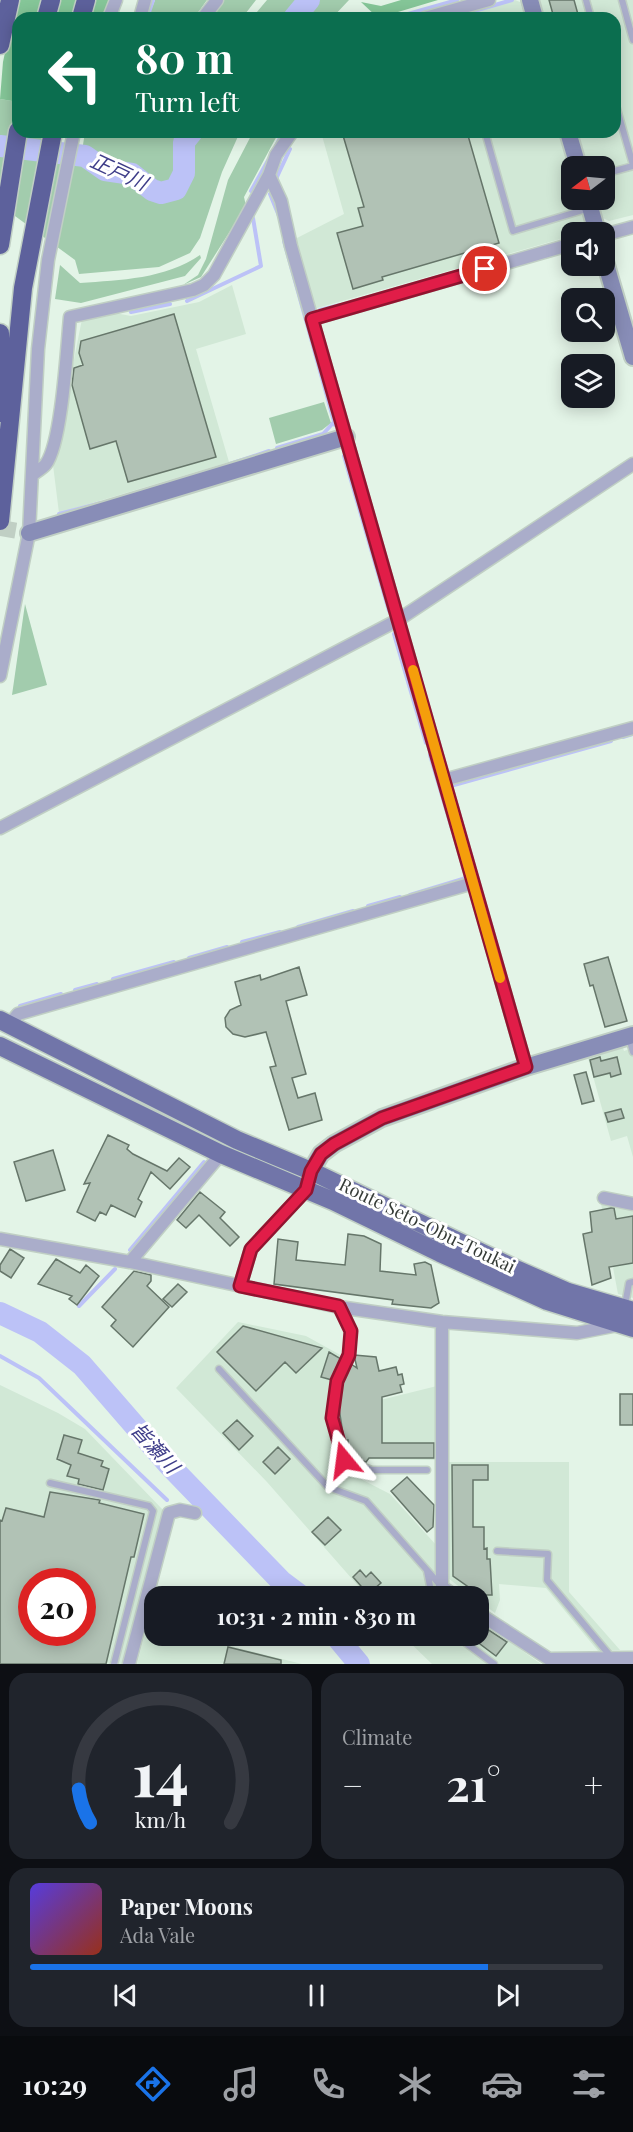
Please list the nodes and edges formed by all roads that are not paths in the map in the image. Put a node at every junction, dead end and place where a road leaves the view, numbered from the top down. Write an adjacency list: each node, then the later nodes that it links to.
1 (10, 0): 8 (highway)
2 (217, 0): 5 (street)
3 (489, 0): 6 (street)
4 (622, 0): 7 (lane)
5 (208, 12)
6 (446, 12)
7 (633, 40)
8 (0, 45)
9 (621, 123): 17 (lane)
10 (17, 138): 23 (highway)
11 (52, 138): 33 (highway)
12 (73, 138): 32 (street)
13 (288, 138): 19 (street)
14 (487, 138): 20 (lane)
15 (570, 138): 16 (street)
16 (575, 156)
17 (633, 165): 18 (lane)
18 (615, 171)
19 (269, 175): 26 (street); 32 (street)
20 (572, 210)
21 (633, 227): 22 (street)
22 (615, 232)
23 (0, 245)
24 (561, 247): 26 (street)
25 (609, 276): 29 (street)
26 (312, 319): 30 (street)
27 (0, 333): 28 (highway)
28 (0, 338): 33 (highway)
29 (633, 357)
30 (346, 437): 35 (street); 36 (street)
31 (633, 464): 36 (street)
32 (32, 476): 35 (street)
33 (3, 493): 34 (highway)
34 (0, 520)
35 (29, 533): 37 (street)
36 (398, 620): 39 (street); 40 (street)
37 (0, 676)
38 (633, 728): 39 (street)
39 (444, 780): 41 (street)
40 (0, 828)
41 (473, 883): 42 (street); 45 (street)
42 (5, 1023): 47 (main road, Route Seto-Obu-Toukai)
43 (632, 1041): 45 (street)
44 (0, 1046): 46 (main road, Route Seto-Obu-Toukai)
45 (526, 1067): 47 (street)
46 (221, 1154): 48 (main road, Route Seto-Obu-Toukai); 52 (street)
47 (311, 1171): 48 (street); 56 (main road, Route Seto-Obu-Toukai)
48 (306, 1190): 54 (street); 56 (main road, Route Seto-Obu-Toukai)
49 (604, 1198): 50 (street)
50 (633, 1204)
51 (0, 1239): 52 (street)
52 (130, 1262): 54 (street)
53 (633, 1282): 56 (lane)
54 (240, 1286): 55 (street)
55 (339, 1306): 57 (street); 59 (lane)
56 (627, 1318): 57 (street)
57 (442, 1322): 66 (street)
58 (219, 1369): 63 (lane)
59 (428, 1470)
60 (50, 1483): 71 (lane)
61 (195, 1513): 72 (street)
62 (497, 1551): 69 (lane)
63 (427, 1570): 64 (lane); 65 (lane)
64 (430, 1586)
65 (441, 1586)
66 (442, 1586)
67 (489, 1620): 69 (street)
68 (470, 1646): 73 (lane)
69 (613, 1658): 70 (street)
70 (633, 1658)
71 (114, 1664)
72 (129, 1664)
73 (494, 1664)

